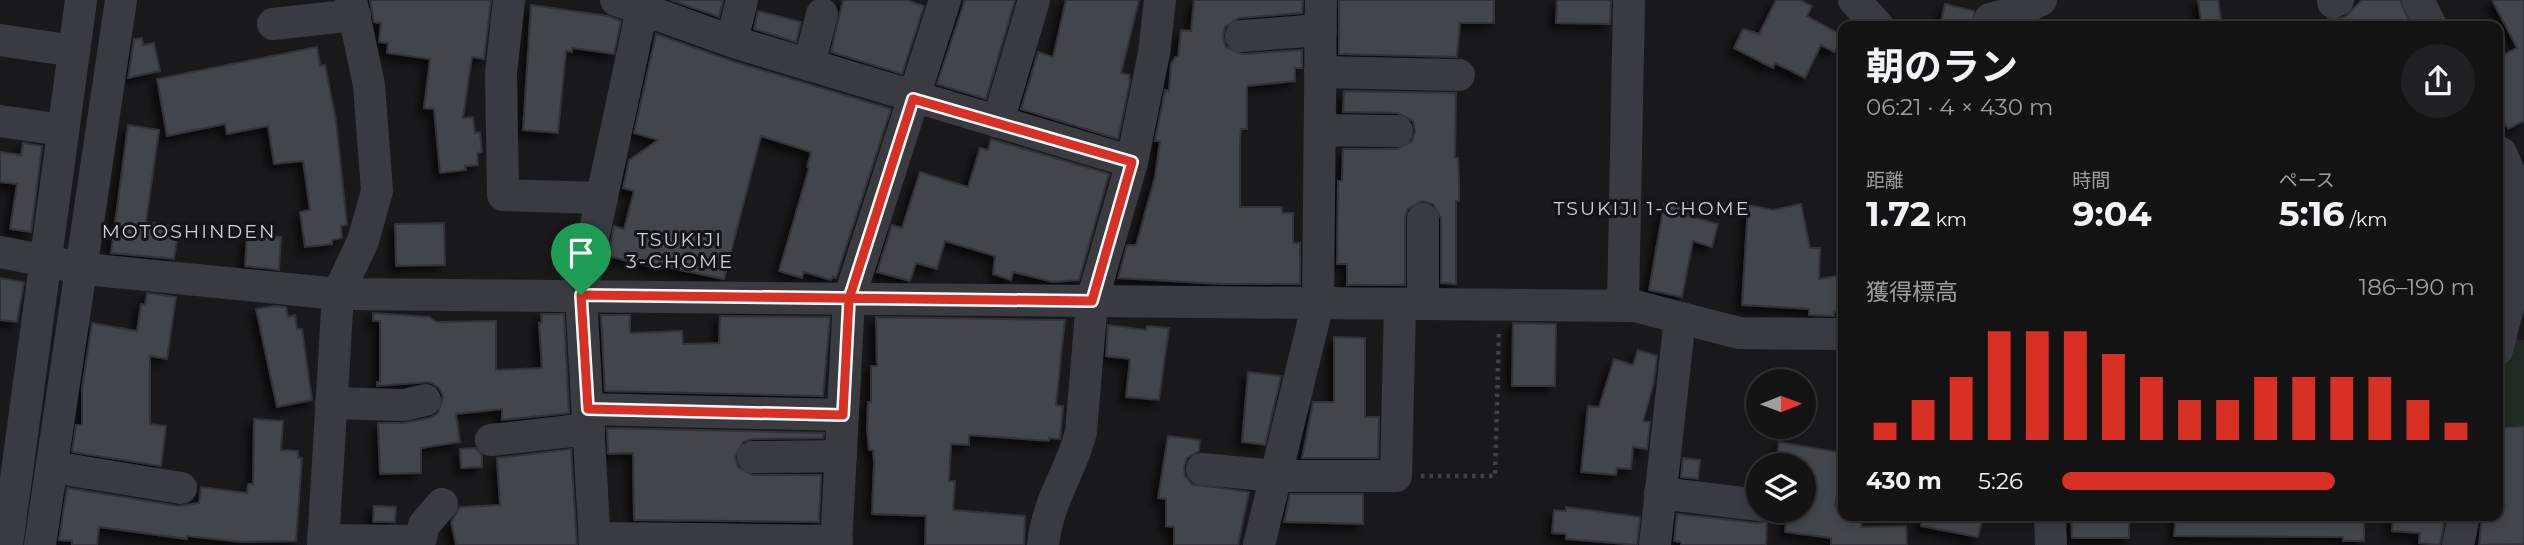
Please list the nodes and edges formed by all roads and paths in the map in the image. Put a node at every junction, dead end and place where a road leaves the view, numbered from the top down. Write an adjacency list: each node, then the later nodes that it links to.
1 (81, 0): 23 (street)
2 (121, 0): 40 (street)
3 (509, 0): 35 (street)
4 (743, 0): 22 (street)
5 (945, 0): 27 (street)
6 (1034, 0): 29 (street)
7 (1160, 0): 34 (street)
8 (1629, 0): 48 (street)
9 (1854, 0): 17 (street)
10 (2041, 0): 16 (street)
11 (2418, 0): 18 (street)
12 (634, 3): 22 (street); 35 (street)
13 (353, 8): 19 (street); 41 (street)
14 (822, 14): 24 (street)
15 (1321, 15): 20 (street); 25 (street)
16 (1991, 15)
17 (1873, 21)
18 (2428, 21)
19 (273, 24)
20 (1241, 36)
21 (0, 40): 23 (street)
22 (732, 41): 24 (street)
23 (74, 51): 30 (street)
24 (809, 65): 27 (street)
25 (1320, 72): 26 (street); 31 (street)
26 (1459, 75)
27 (913, 99): 29 (street); 43 (street)
28 (0, 121): 30 (street)
29 (998, 122): 34 (street)
30 (63, 130): 39 (street)
31 (1320, 130): 32 (street); 45 (street)
32 (1397, 131)
33 (2504, 151): 37 (street)
34 (1132, 162): 44 (street)
35 (602, 198): 42 (street)
36 (1423, 219): 46 (street)
37 (2518, 249): 51 (street)
38 (0, 252): 39 (street)
39 (45, 261): 40 (street); 57 (street)
40 (80, 268): 41 (street); 60 (street)
41 (338, 294): 42 (street); 53 (street)
42 (581, 295): 43 (street); 55 (street)
43 (849, 299): 44 (street); 54 (street)
44 (1092, 301): 45 (street); 77 (street)
45 (1318, 303): 46 (street); 62 (street)
46 (1412, 304): 47 (street); 63 (street)
47 (1499, 305): 48 (street); 63 (path)
48 (1623, 306): 49 (street)
49 (1680, 318): 50 (street); 65 (street)
50 (1838, 334)
51 (2508, 335)
52 (425, 400): 53 (street)
53 (331, 403): 70 (street)
54 (843, 415): 55 (street); 58 (street)
55 (588, 419): 56 (street); 71 (street)
56 (491, 440)
57 (11, 442): 75 (street)
58 (841, 456): 59 (street); 74 (street)
59 (753, 457)
60 (53, 467): 64 (street); 76 (street)
61 (1202, 469): 62 (street)
62 (1276, 476): 63 (street); 78 (street)
63 (1396, 476)
64 (181, 488)
65 (1660, 494): 67 (street); 79 (street)
66 (442, 504): 73 (street)
67 (1746, 504)
68 (2050, 521): 80 (street)
69 (2463, 521): 81 (street)
70 (323, 542): 73 (street)
71 (595, 542): 72 (street)
72 (703, 542): 74 (street)
73 (419, 543)
74 (837, 543)
75 (7, 545)
76 (40, 545)
77 (1043, 545)
78 (1259, 545)
79 (1655, 545)
80 (2051, 545)
81 (2458, 545)

